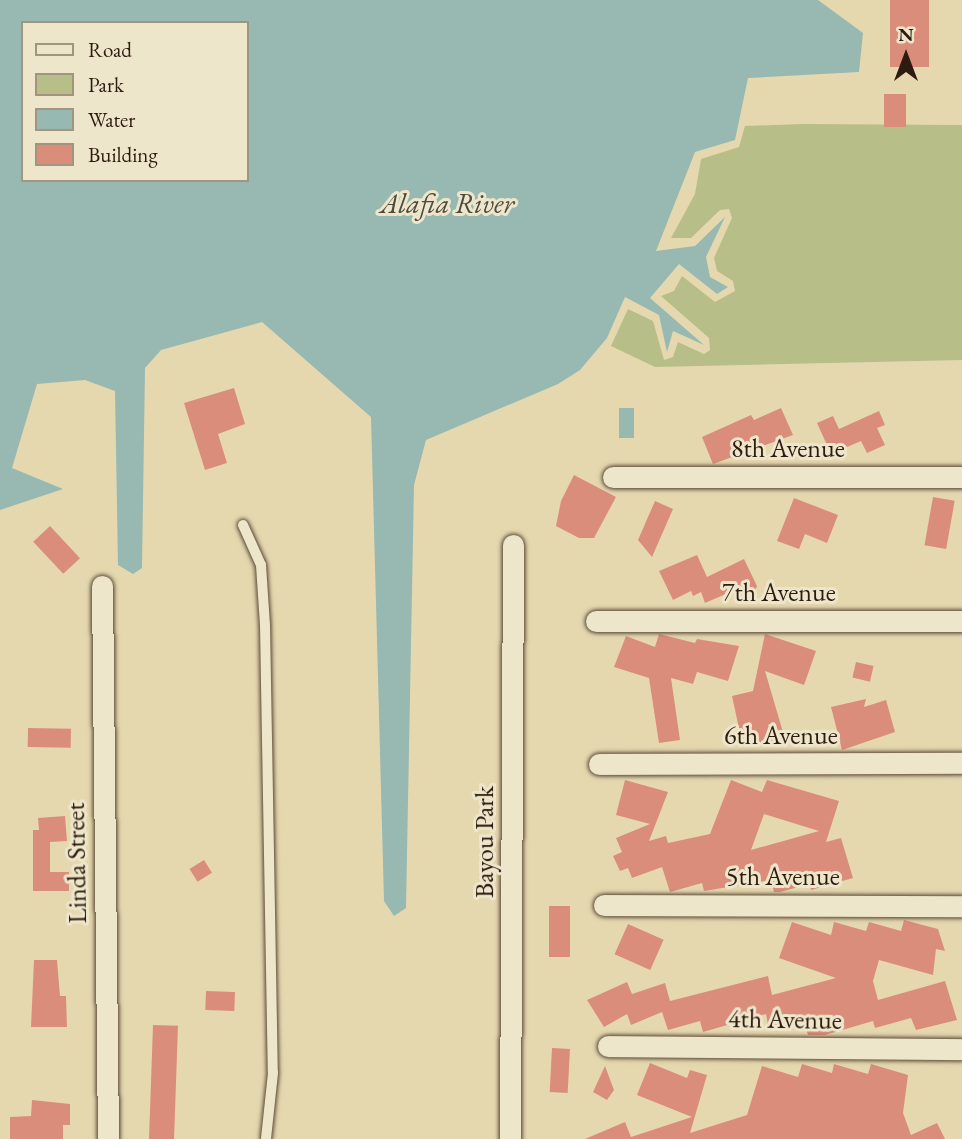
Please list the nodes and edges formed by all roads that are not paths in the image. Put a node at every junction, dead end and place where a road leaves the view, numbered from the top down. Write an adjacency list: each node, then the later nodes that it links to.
1 (613, 477): 2 (street, 8th Avenue)
2 (962, 477)
3 (243, 525): 15 (lane)
4 (513, 545): 16 (street, Bayou Park)
5 (102, 586): 14 (street, Linda Street)
6 (596, 621): 7 (street, 7th Avenue)
7 (962, 621)
8 (599, 764): 9 (street, 6th Avenue)
9 (962, 764)
10 (604, 905): 11 (street, 5th Avenue)
11 (962, 906)
12 (608, 1046): 13 (street, 4th Avenue)
13 (962, 1049)
14 (108, 1139)
15 (266, 1139)
16 (510, 1139)

